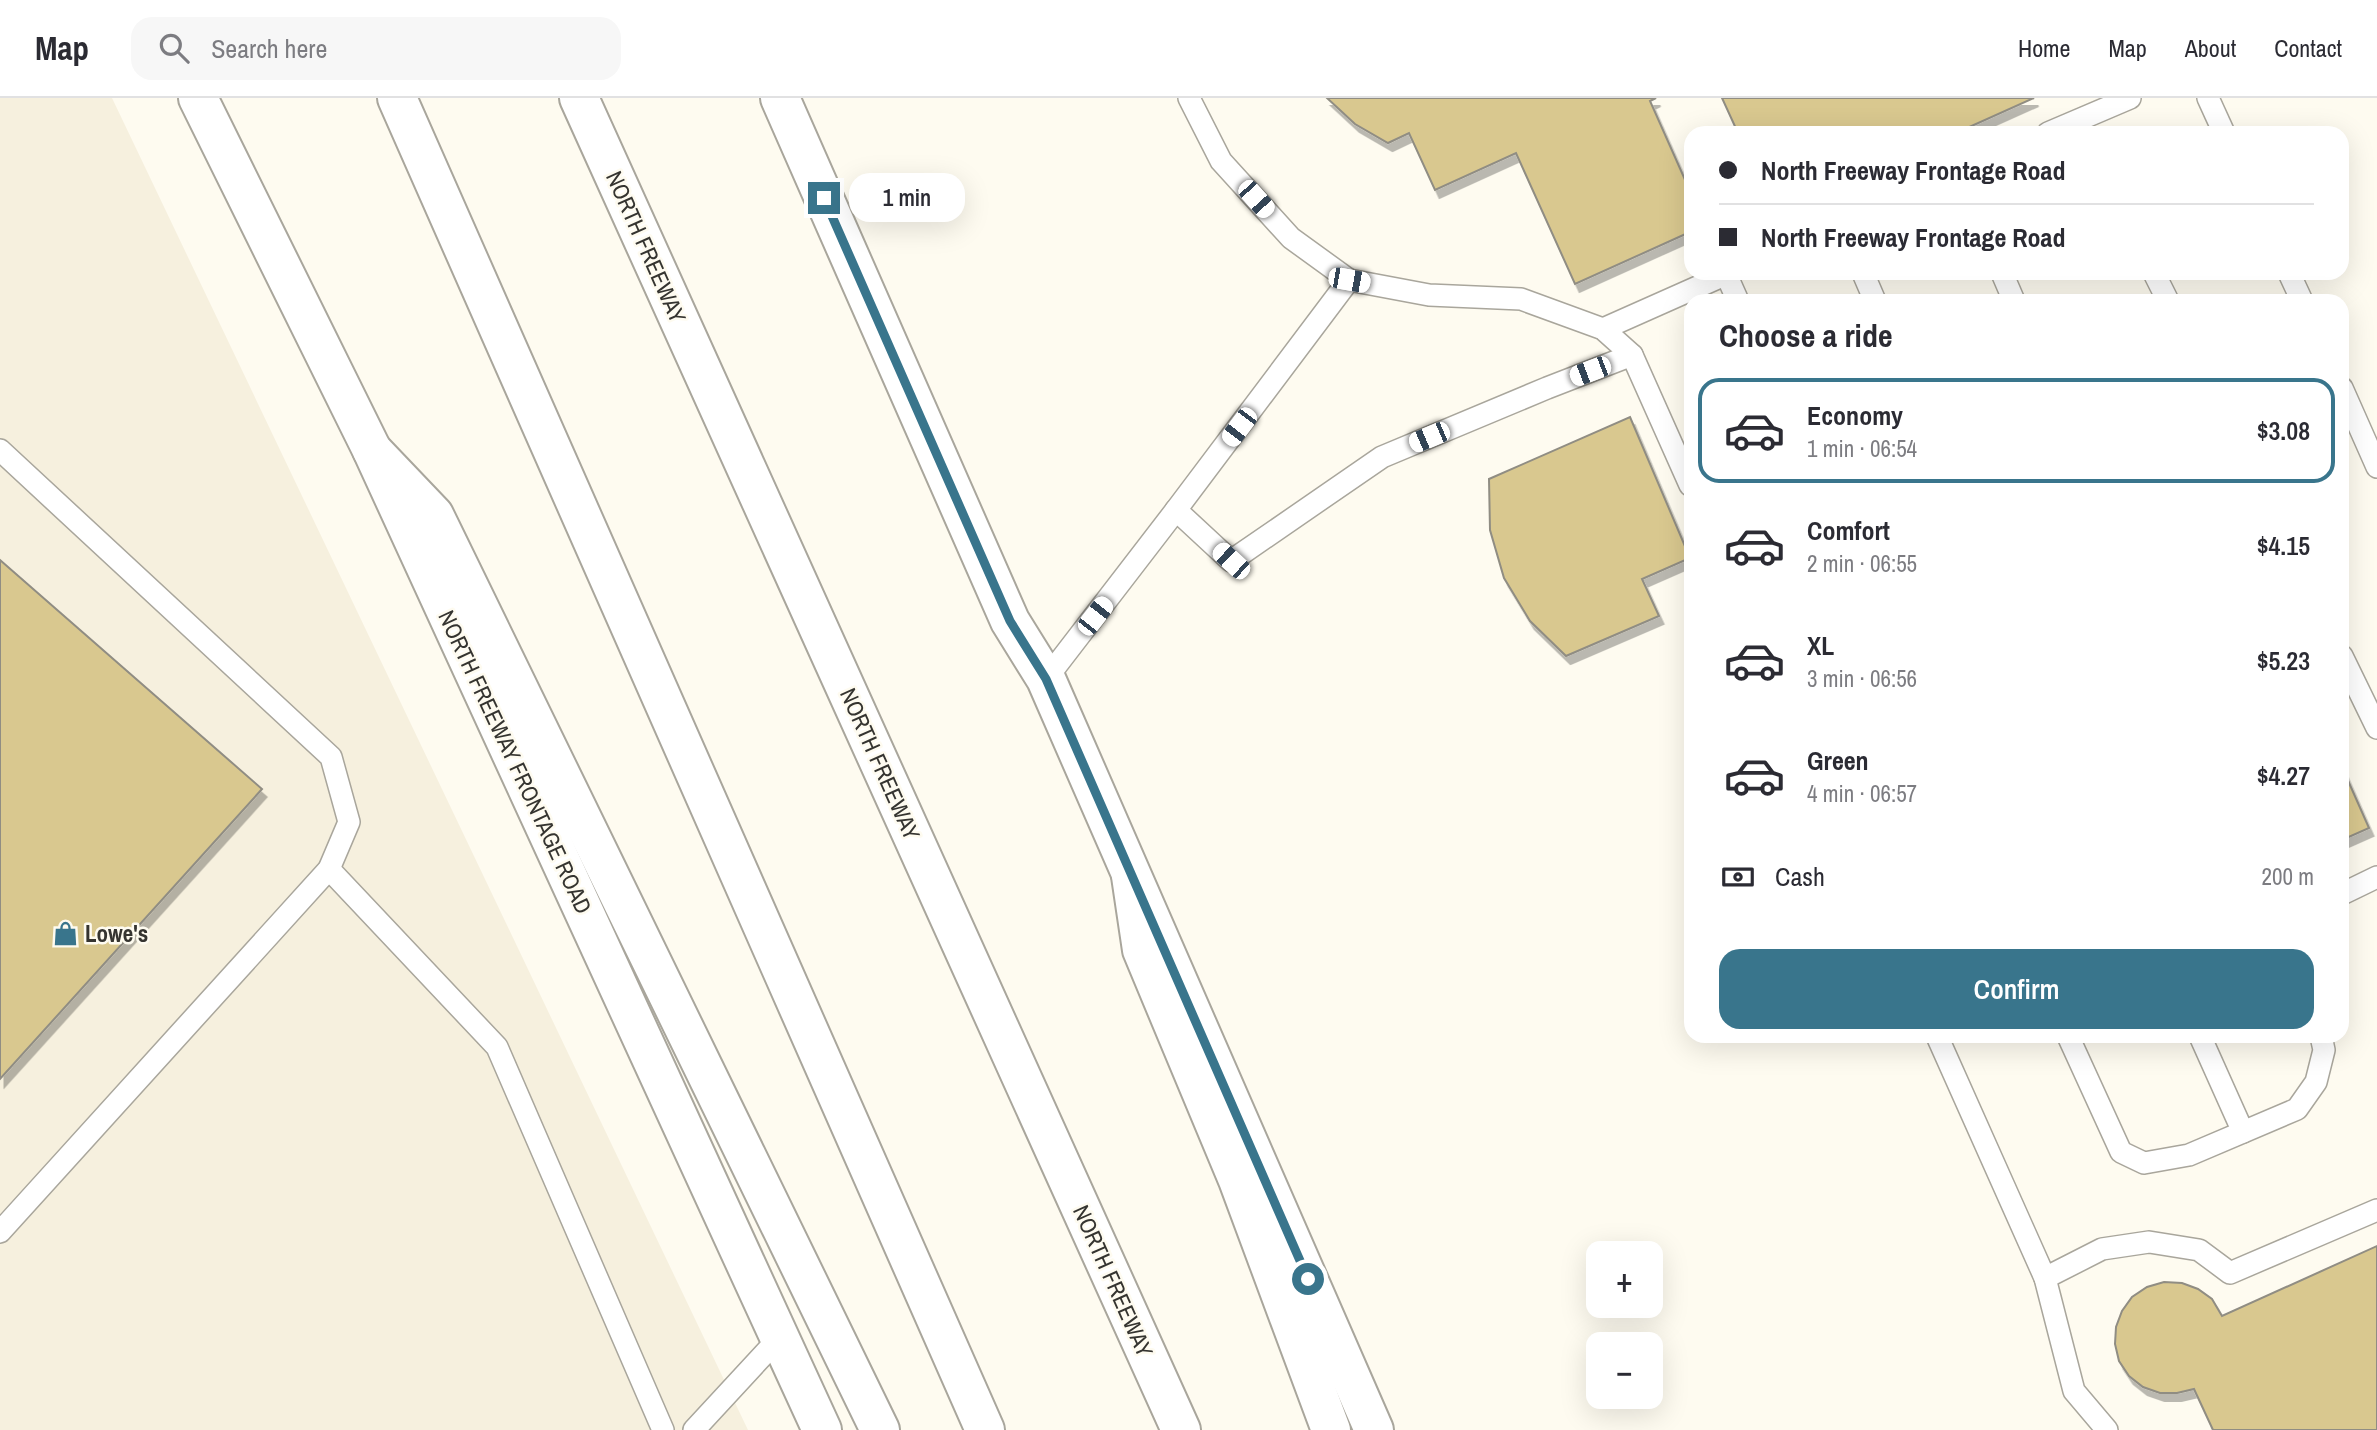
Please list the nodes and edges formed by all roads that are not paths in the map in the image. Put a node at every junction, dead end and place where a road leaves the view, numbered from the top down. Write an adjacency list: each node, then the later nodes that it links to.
1 (198, 98): 16 (main road, NORTH FREEWAY FRONTAGE ROAD)
2 (397, 98): 40 (main road)
3 (579, 98): 41 (main road, NORTH FREEWAY)
4 (780, 98): 21 (main road)
5 (1189, 98): 10 (lane)
6 (2130, 98): 8 (lane)
7 (2208, 98): 9 (lane)
8 (2082, 126)
9 (2221, 126)
10 (1349, 280): 12 (lane); 19 (lane)
11 (1713, 280): 12 (lane)
12 (1603, 329): 13 (lane)
13 (1632, 355): 18 (lane); 19 (lane)
14 (2349, 404): 17 (lane)
15 (0, 450): 23 (lane)
16 (372, 450): 35 (main road, NORTH FREEWAY FRONTAGE ROAD); 39 (main road)
17 (2377, 467)
18 (1684, 472)
19 (1176, 510): 21 (lane)
20 (2349, 670): 22 (lane)
21 (1046, 679): 24 (main road)
22 (2377, 728)
23 (329, 869): 33 (lane); 36 (lane)
24 (1132, 876): 42 (main road); 43 (main road)
25 (2377, 877): 26 (lane)
26 (2349, 891)
27 (1940, 1043): 34 (lane)
28 (2071, 1043): 31 (lane)
29 (2203, 1043): 31 (lane)
30 (2322, 1043): 31 (lane)
31 (2243, 1132)
32 (2377, 1210): 34 (lane)
33 (0, 1233)
34 (2045, 1278): 44 (lane)
35 (779, 1338): 37 (lane); 38 (main road, NORTH FREEWAY FRONTAGE ROAD)
36 (663, 1430)
37 (694, 1430)
38 (822, 1430)
39 (880, 1430)
40 (985, 1430)
41 (1181, 1430)
42 (1331, 1430)
43 (1374, 1430)
44 (2108, 1430)

